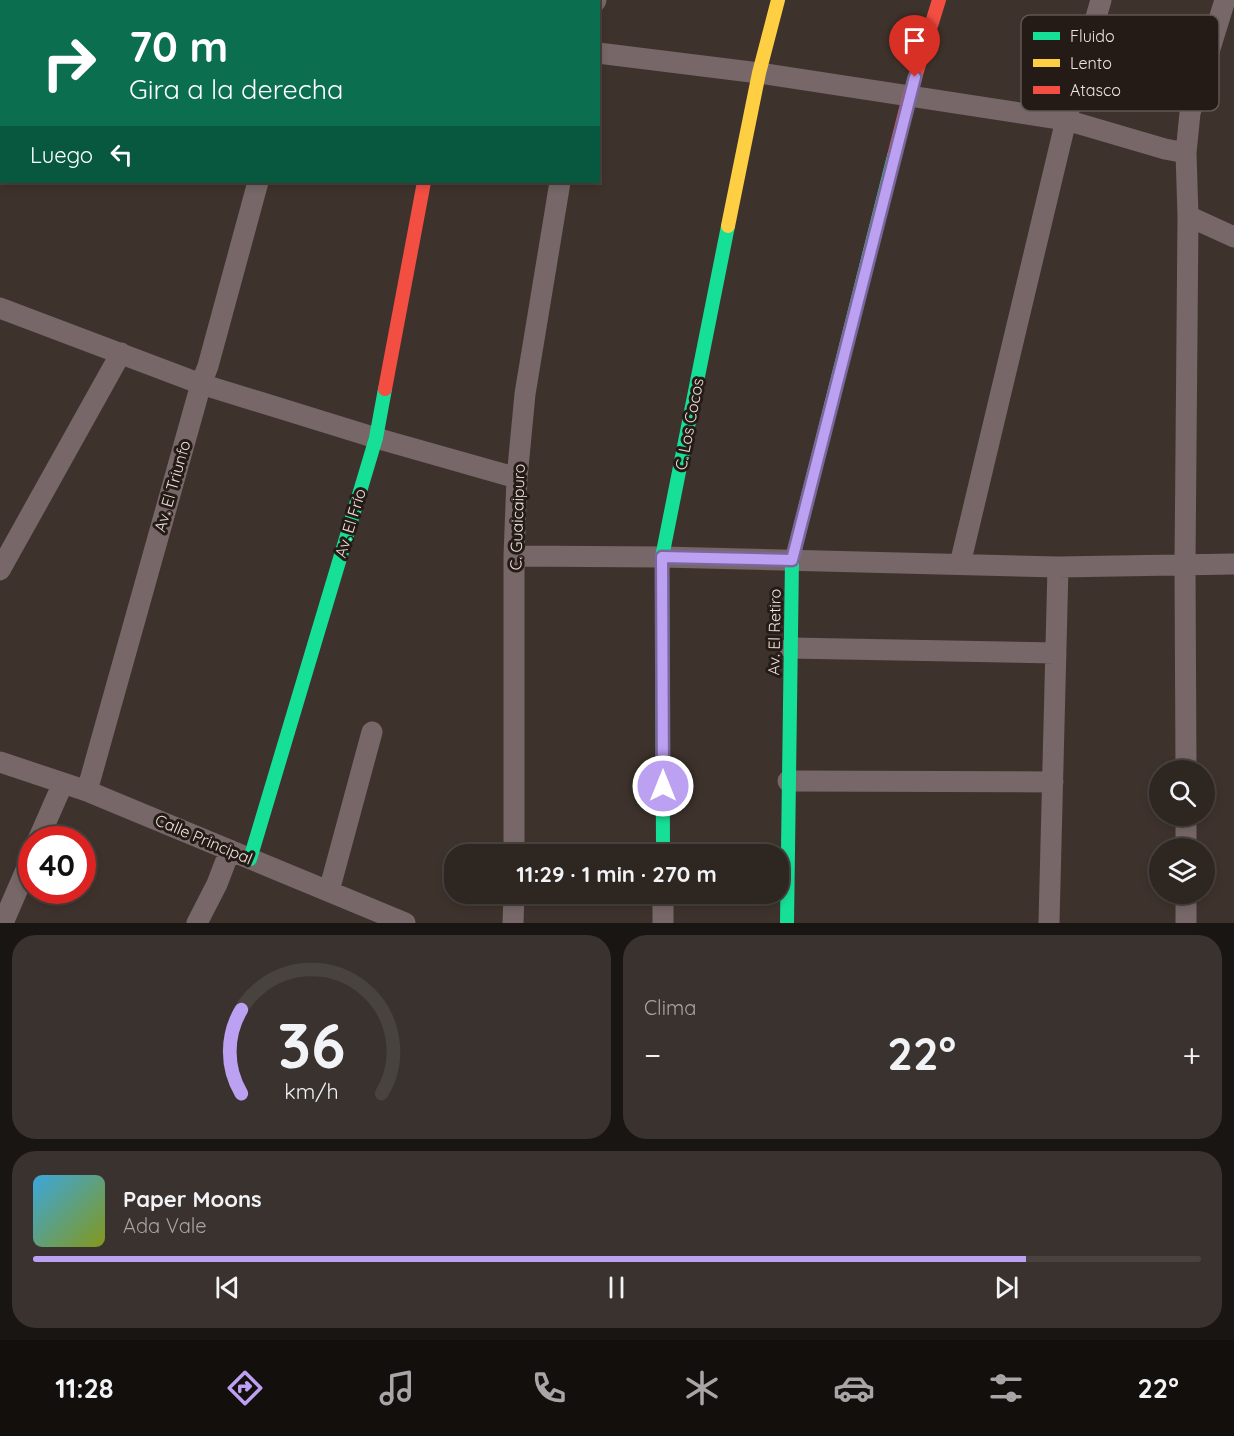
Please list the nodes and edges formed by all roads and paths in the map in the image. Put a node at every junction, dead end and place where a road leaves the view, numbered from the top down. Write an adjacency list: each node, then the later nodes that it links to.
1 (778, 0): 8 (street, C. Los Cocos)
2 (939, 0): 9 (street, Av. El Retiro)
3 (1101, 0): 5 (street)
4 (1226, 0): 6 (street)
5 (1097, 15)
6 (1219, 22)
7 (600, 53): 8 (street)
8 (759, 73): 9 (street); 25 (street, C. Los Cocos)
9 (909, 97): 12 (street); 26 (street, Av. El Retiro)
10 (1069, 111): 12 (street)
11 (1191, 111): 13 (street)
12 (1066, 120): 13 (street); 27 (street)
13 (1186, 153): 17 (street)
14 (258, 183): 21 (street, Av. El Triunfo)
15 (424, 183): 22 (street, Av. El Frío)
16 (560, 183): 23 (street, C. Guaicaipuro)
17 (1188, 216): 18 (street); 29 (street)
18 (1234, 237)
19 (0, 308): 20 (street)
20 (121, 353): 21 (street); 31 (street)
21 (201, 384): 22 (street); 40 (street, Av. El Triunfo)
22 (376, 438): 23 (street); 45 (street, Av. El Frío)
23 (517, 478): 24 (street, C. Guaicaipuro)
24 (514, 556): 25 (street); 42 (street, C. Guaicaipuro)
25 (662, 557): 26 (street); 43 (street, C. Los Cocos)
26 (792, 560): 27 (street); 32 (street, Av. El Retiro)
27 (960, 564): 30 (street)
28 (1234, 564): 29 (street)
29 (1185, 565): 30 (street); 35 (street)
30 (1058, 567): 33 (street)
31 (0, 570)
32 (790, 648): 33 (street); 37 (street, Av. El Retiro)
33 (1056, 654): 38 (street)
34 (372, 732): 47 (street)
35 (1186, 760)
36 (0, 762): 39 (street, Calle Principal)
37 (789, 781): 38 (street); 56 (street, Av. El Retiro)
38 (1053, 782): 57 (street)
39 (63, 783): 40 (street, Calle Principal); 41 (street)
40 (87, 791): 44 (street, Calle Principal)
41 (44, 826)
42 (514, 844)
43 (663, 844)
44 (230, 850): 45 (street, Calle Principal); 52 (street)
45 (250, 859): 47 (street, Calle Principal)
46 (18, 888): 51 (street)
47 (328, 891): 53 (street, Calle Principal)
48 (514, 904): 54 (street)
49 (663, 904): 55 (street)
50 (1186, 904): 58 (street)
51 (3, 923)
52 (197, 923)
53 (405, 923)
54 (513, 923)
55 (663, 923)
56 (787, 923)
57 (1049, 923)
58 (1186, 923)

